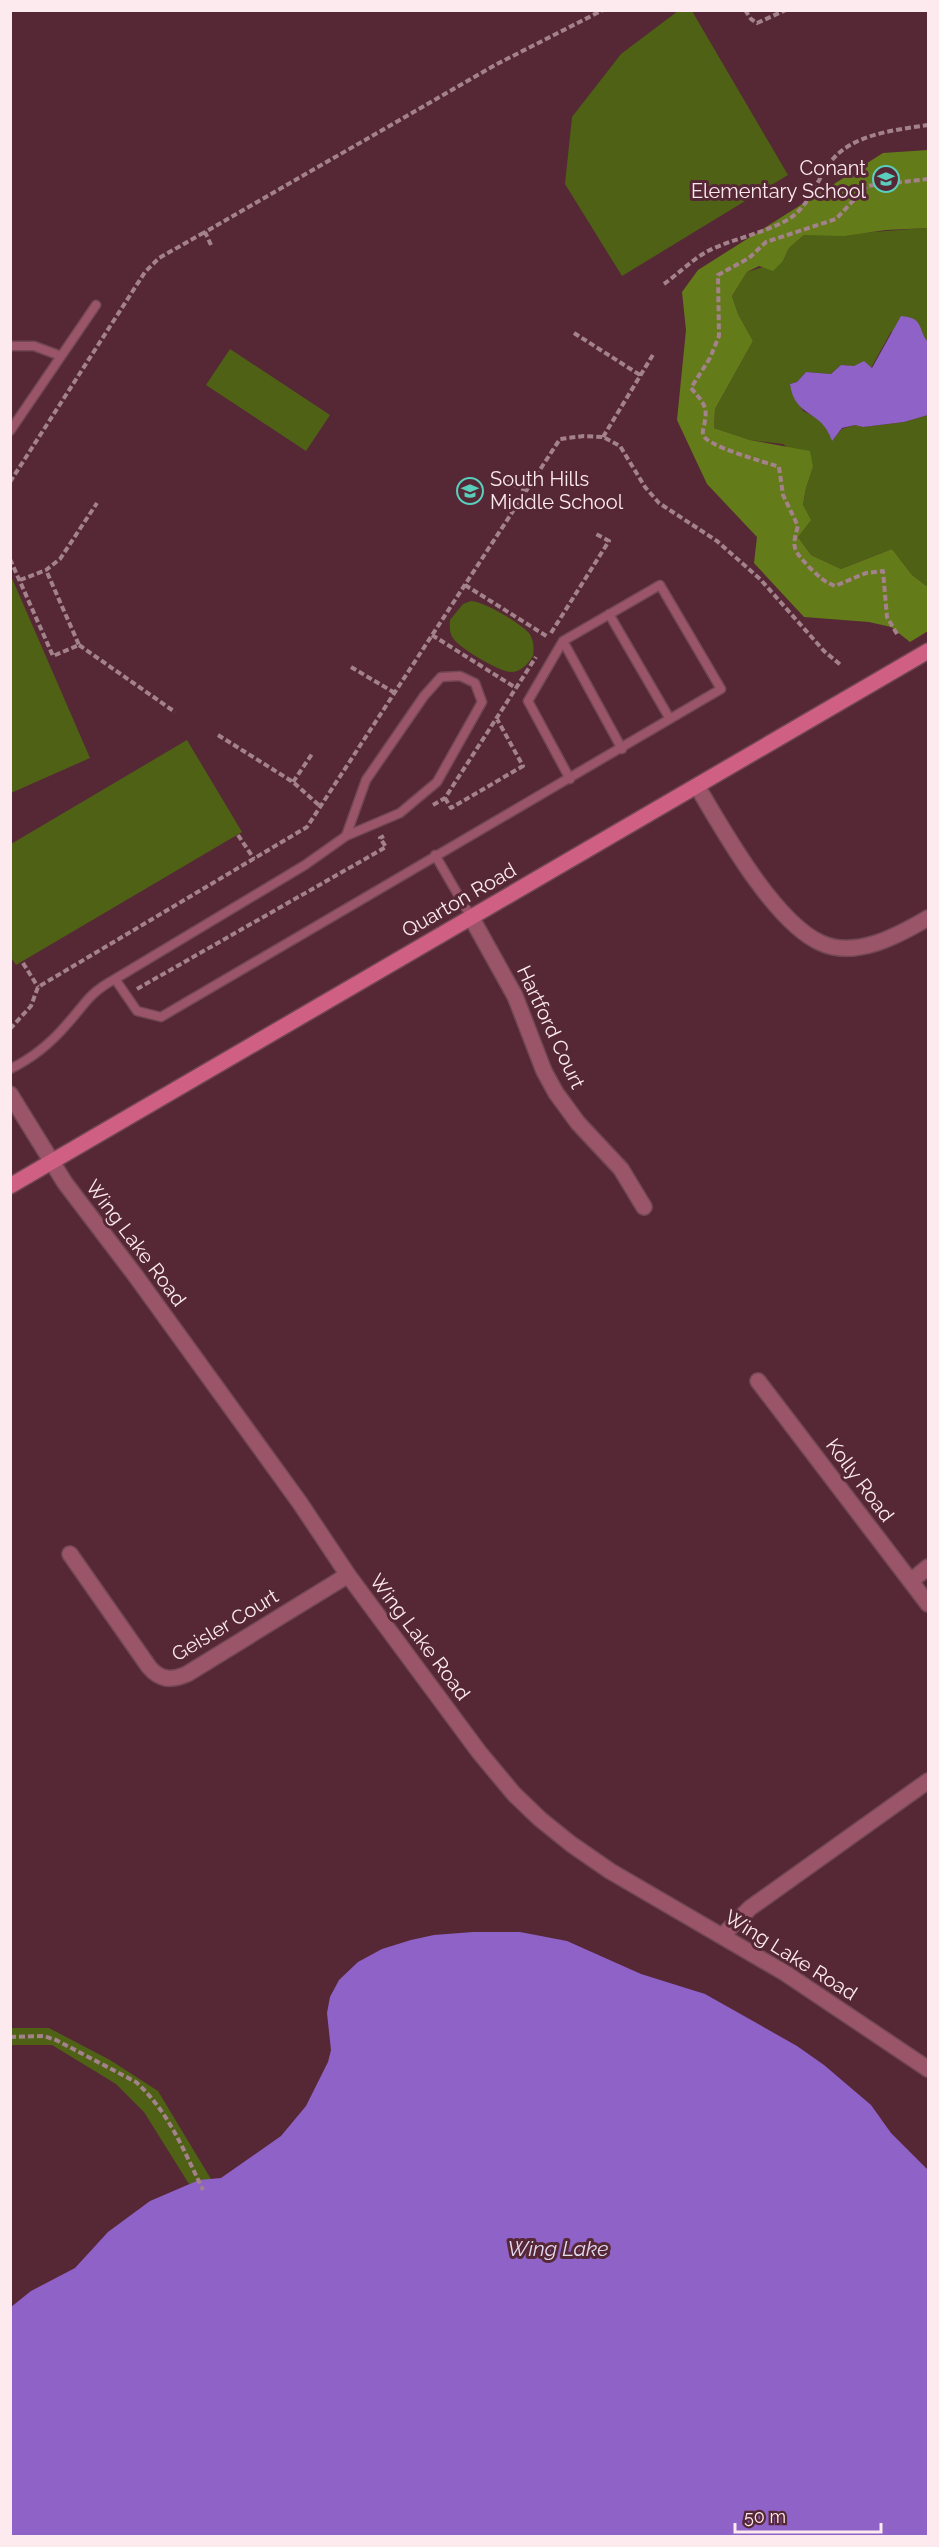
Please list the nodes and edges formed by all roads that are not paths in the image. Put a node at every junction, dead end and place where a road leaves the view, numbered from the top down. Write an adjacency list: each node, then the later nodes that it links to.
1 (96, 305): 3 (lane)
2 (10, 346): 3 (lane)
3 (61, 356): 4 (lane)
4 (14, 422): 5 (lane)
5 (10, 431)
6 (609, 614): 7 (lane); 9 (lane); 9 (lane)
7 (563, 641): 10 (lane); 11 (lane)
8 (928, 651): 12 (street, Quarton Road)
9 (670, 719): 10 (lane)
10 (622, 748): 11 (lane)
11 (570, 779): 14 (lane)
12 (697, 786): 15 (street, Quarton Road); 16 (street)
13 (346, 836): 13 (lane); 17 (lane)
14 (435, 855): 15 (lane); 17 (lane)
15 (471, 917): 20 (street, Quarton Road); 22 (street, Hartford Court)
16 (928, 918)
17 (115, 978): 18 (lane)
18 (10, 1069)
19 (10, 1094): 20 (street, Wing Lake Road)
20 (51, 1162): 21 (street, Quarton Road); 26 (street, Wing Lake Road)
21 (10, 1186)
22 (644, 1207)
23 (758, 1382): 27 (street, Kolly Road)
24 (70, 1554): 26 (street, Geisler Court)
25 (928, 1568): 27 (street)
26 (348, 1575): 30 (street, Wing Lake Road)
27 (910, 1581): 28 (street, Kolly Road)
28 (928, 1604)
29 (928, 1781): 30 (street)
30 (722, 1936): 31 (street, Wing Lake Road)
31 (928, 2069)

